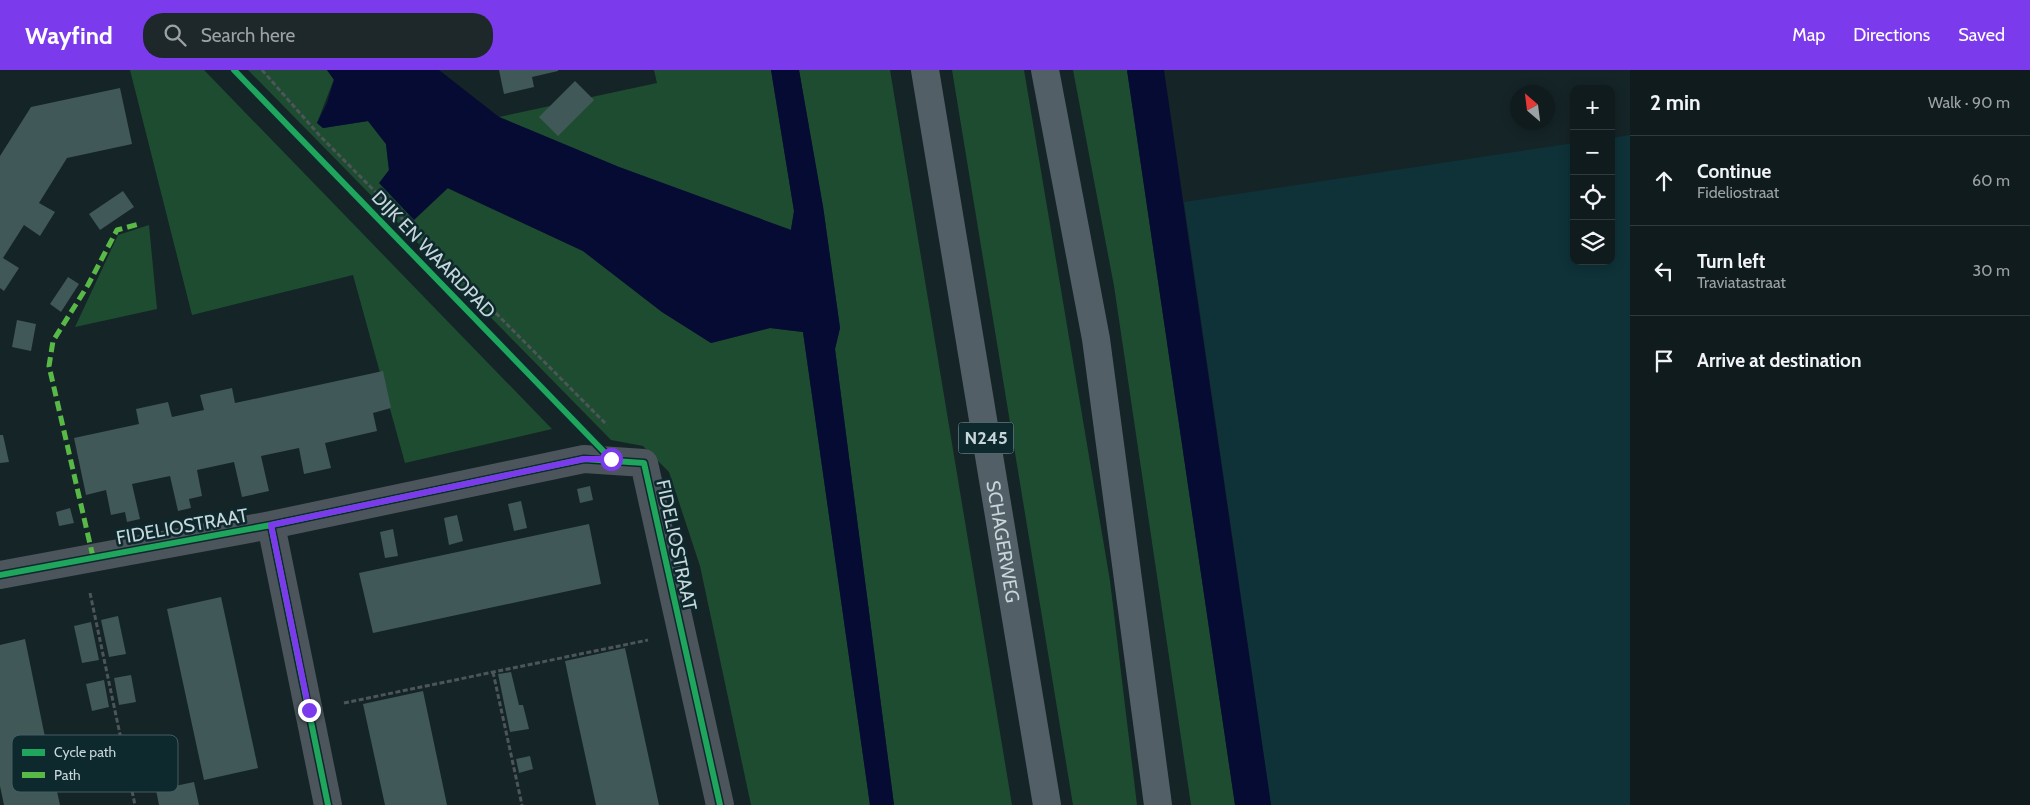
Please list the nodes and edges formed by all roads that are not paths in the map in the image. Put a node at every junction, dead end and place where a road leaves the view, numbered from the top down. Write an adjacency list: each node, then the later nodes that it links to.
1 (924, 70): 7 (main road, SCHAGERWEG / N245)
2 (1046, 70): 8 (main road)
3 (271, 525): 4 (street, FIDELIOSTRAAT); 5 (street); 6 (street, FIDELIOSTRAAT)
4 (0, 574)
5 (328, 805)
6 (720, 805)
7 (1047, 805)
8 (1158, 805)

